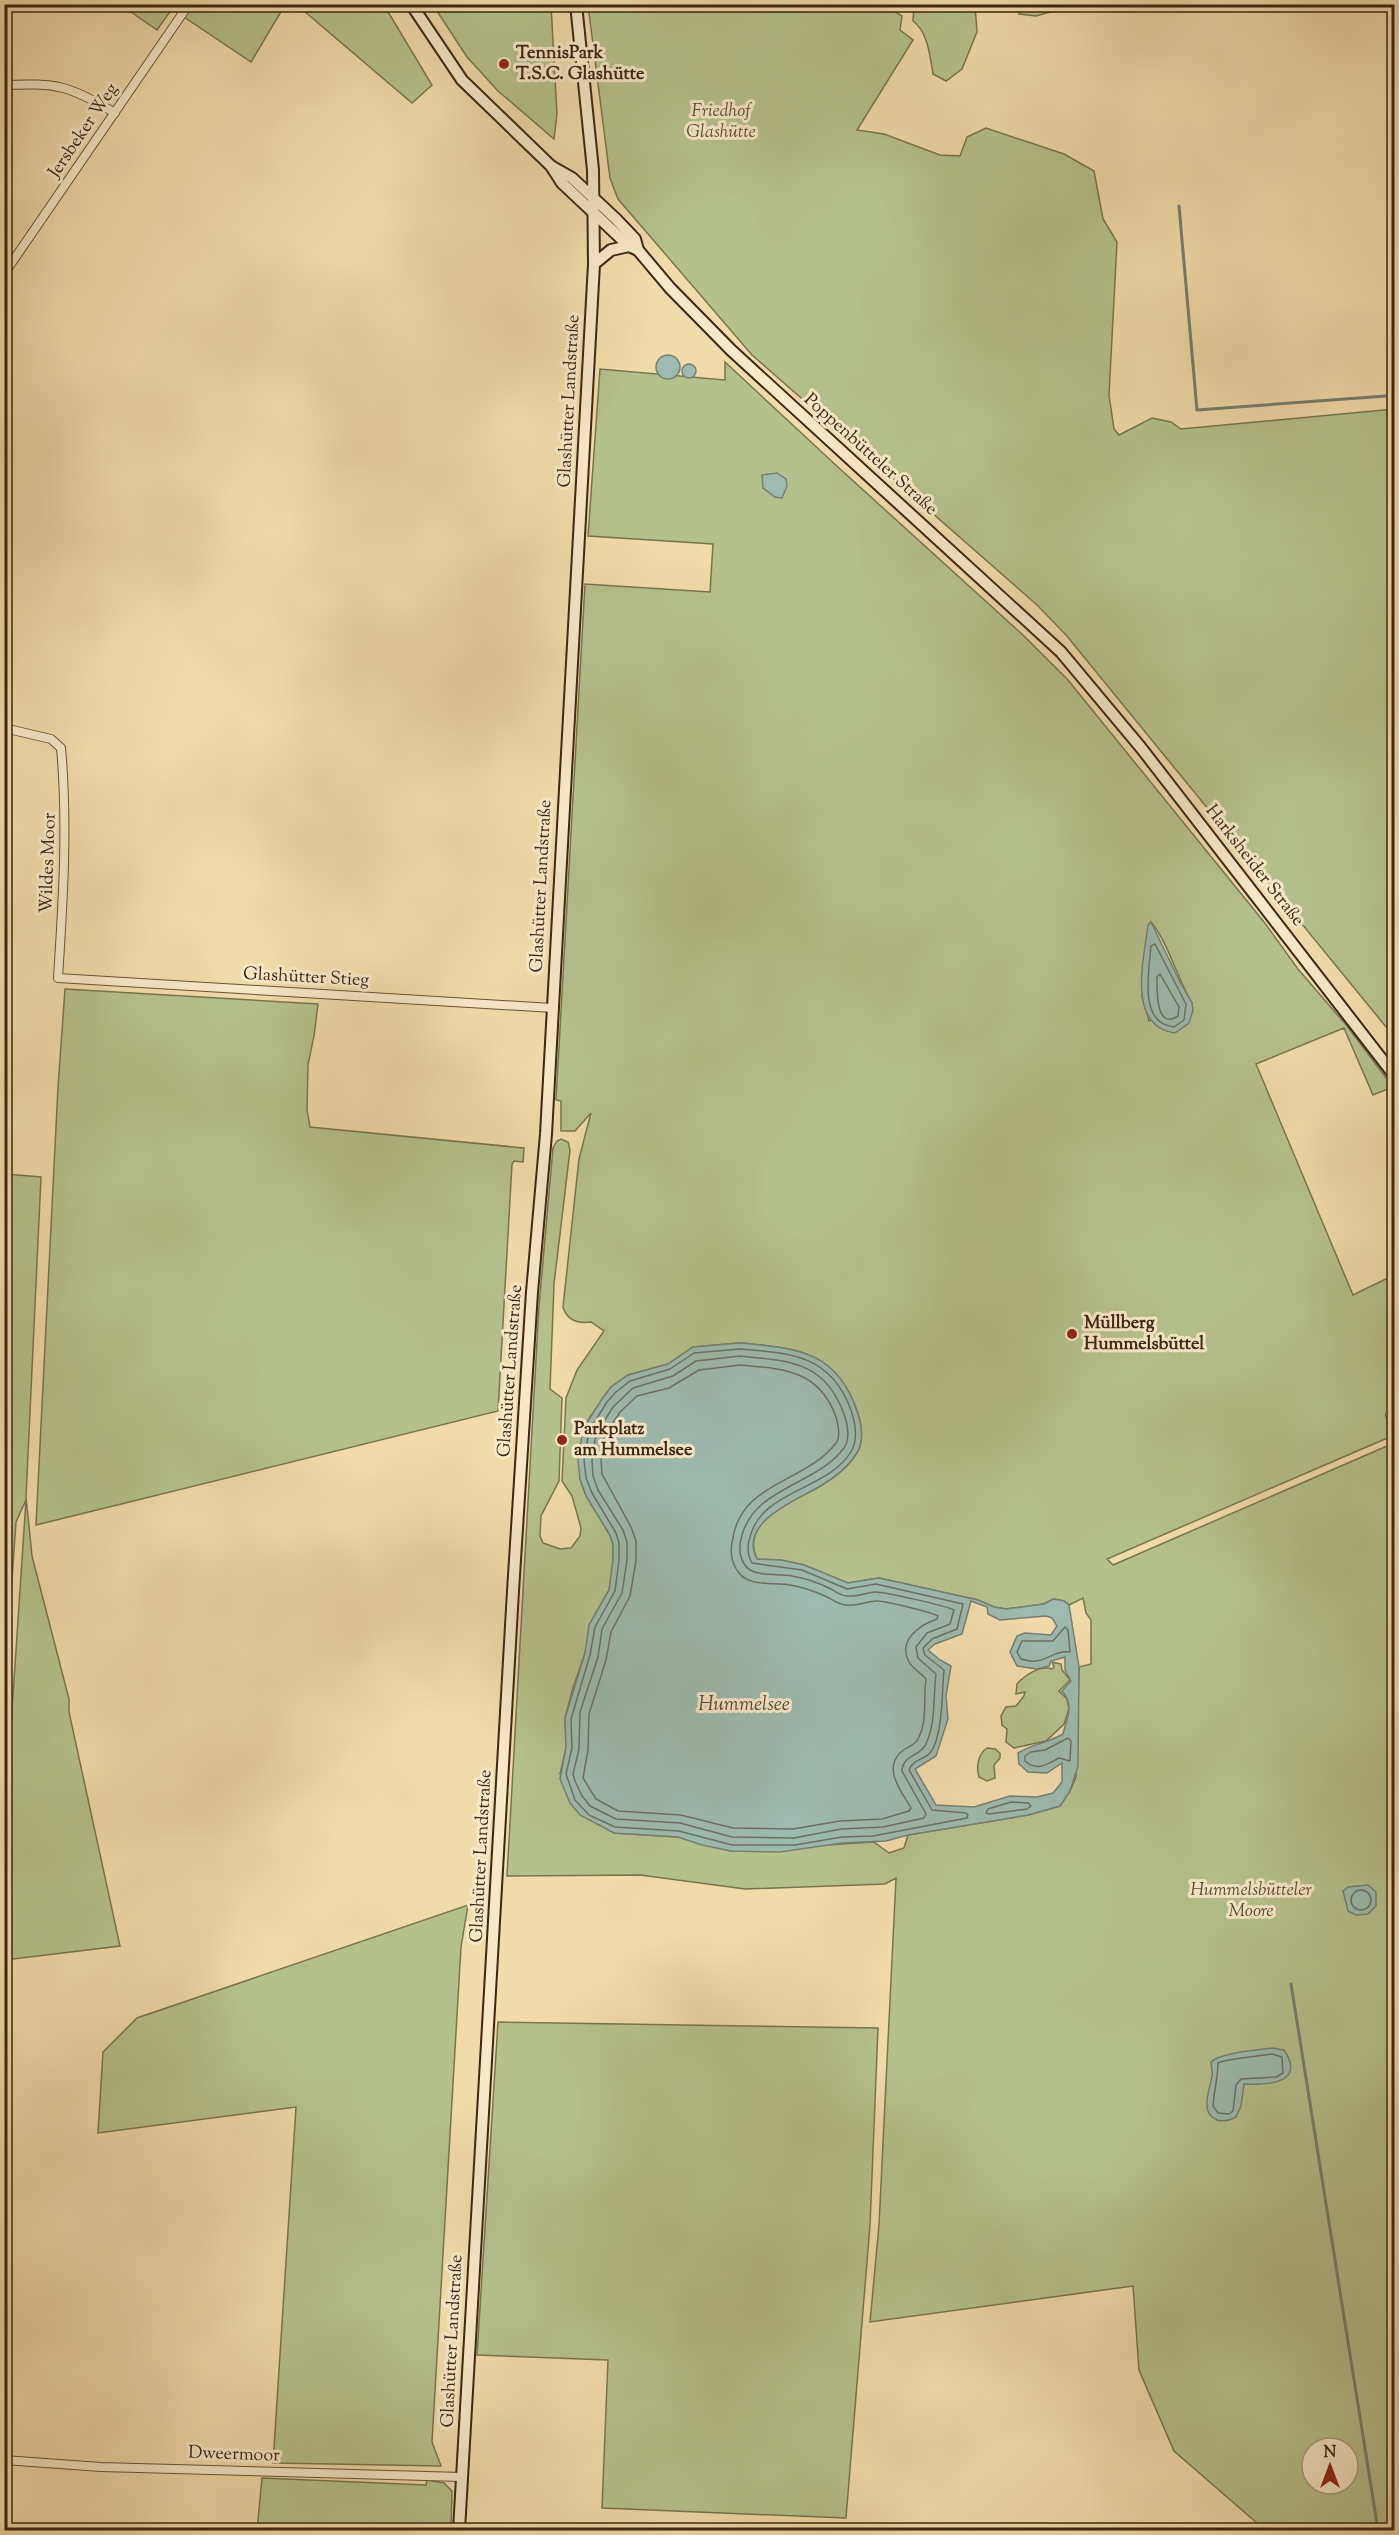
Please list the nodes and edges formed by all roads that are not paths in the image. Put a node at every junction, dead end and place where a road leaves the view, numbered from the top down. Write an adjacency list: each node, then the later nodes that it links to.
1 (189, 4): 5 (street, Jersbeker Weg)
2 (411, 4): 6 (street, Poppenbütteler Straße)
3 (576, 4): 7 (street, Glashütter Landstraße)
4 (4, 85): 5 (street)
5 (115, 113): 11 (street, Jersbeker Weg)
6 (551, 166): 7 (street, Poppenbütteler Straße); 8 (street, Poppenbütteler Straße)
7 (595, 199): 8 (street, Glashütter Landstraße); 9 (street, Poppenbütteler Straße)
8 (595, 213): 9 (street, Poppenbütteler Straße); 10 (street, Glashütter Landstraße)
9 (634, 248): 10 (street); 12 (street, Poppenbütteler Straße)
10 (594, 264): 15 (street, Glashütter Landstraße)
11 (4, 274)
12 (1085, 679): 16 (street, Harksheider Straße)
13 (4, 728): 14 (street, Wildes Moor)
14 (58, 978): 15 (street, Glashütter Stieg)
15 (553, 1008): 20 (street, Glashütter Landstraße)
16 (1395, 1075)
17 (1390, 1415): 18 (street)
18 (1395, 1424)
19 (4, 2460): 20 (street, Dweermoor)
20 (462, 2477): 21 (street, Glashütter Landstraße)
21 (459, 2530)

